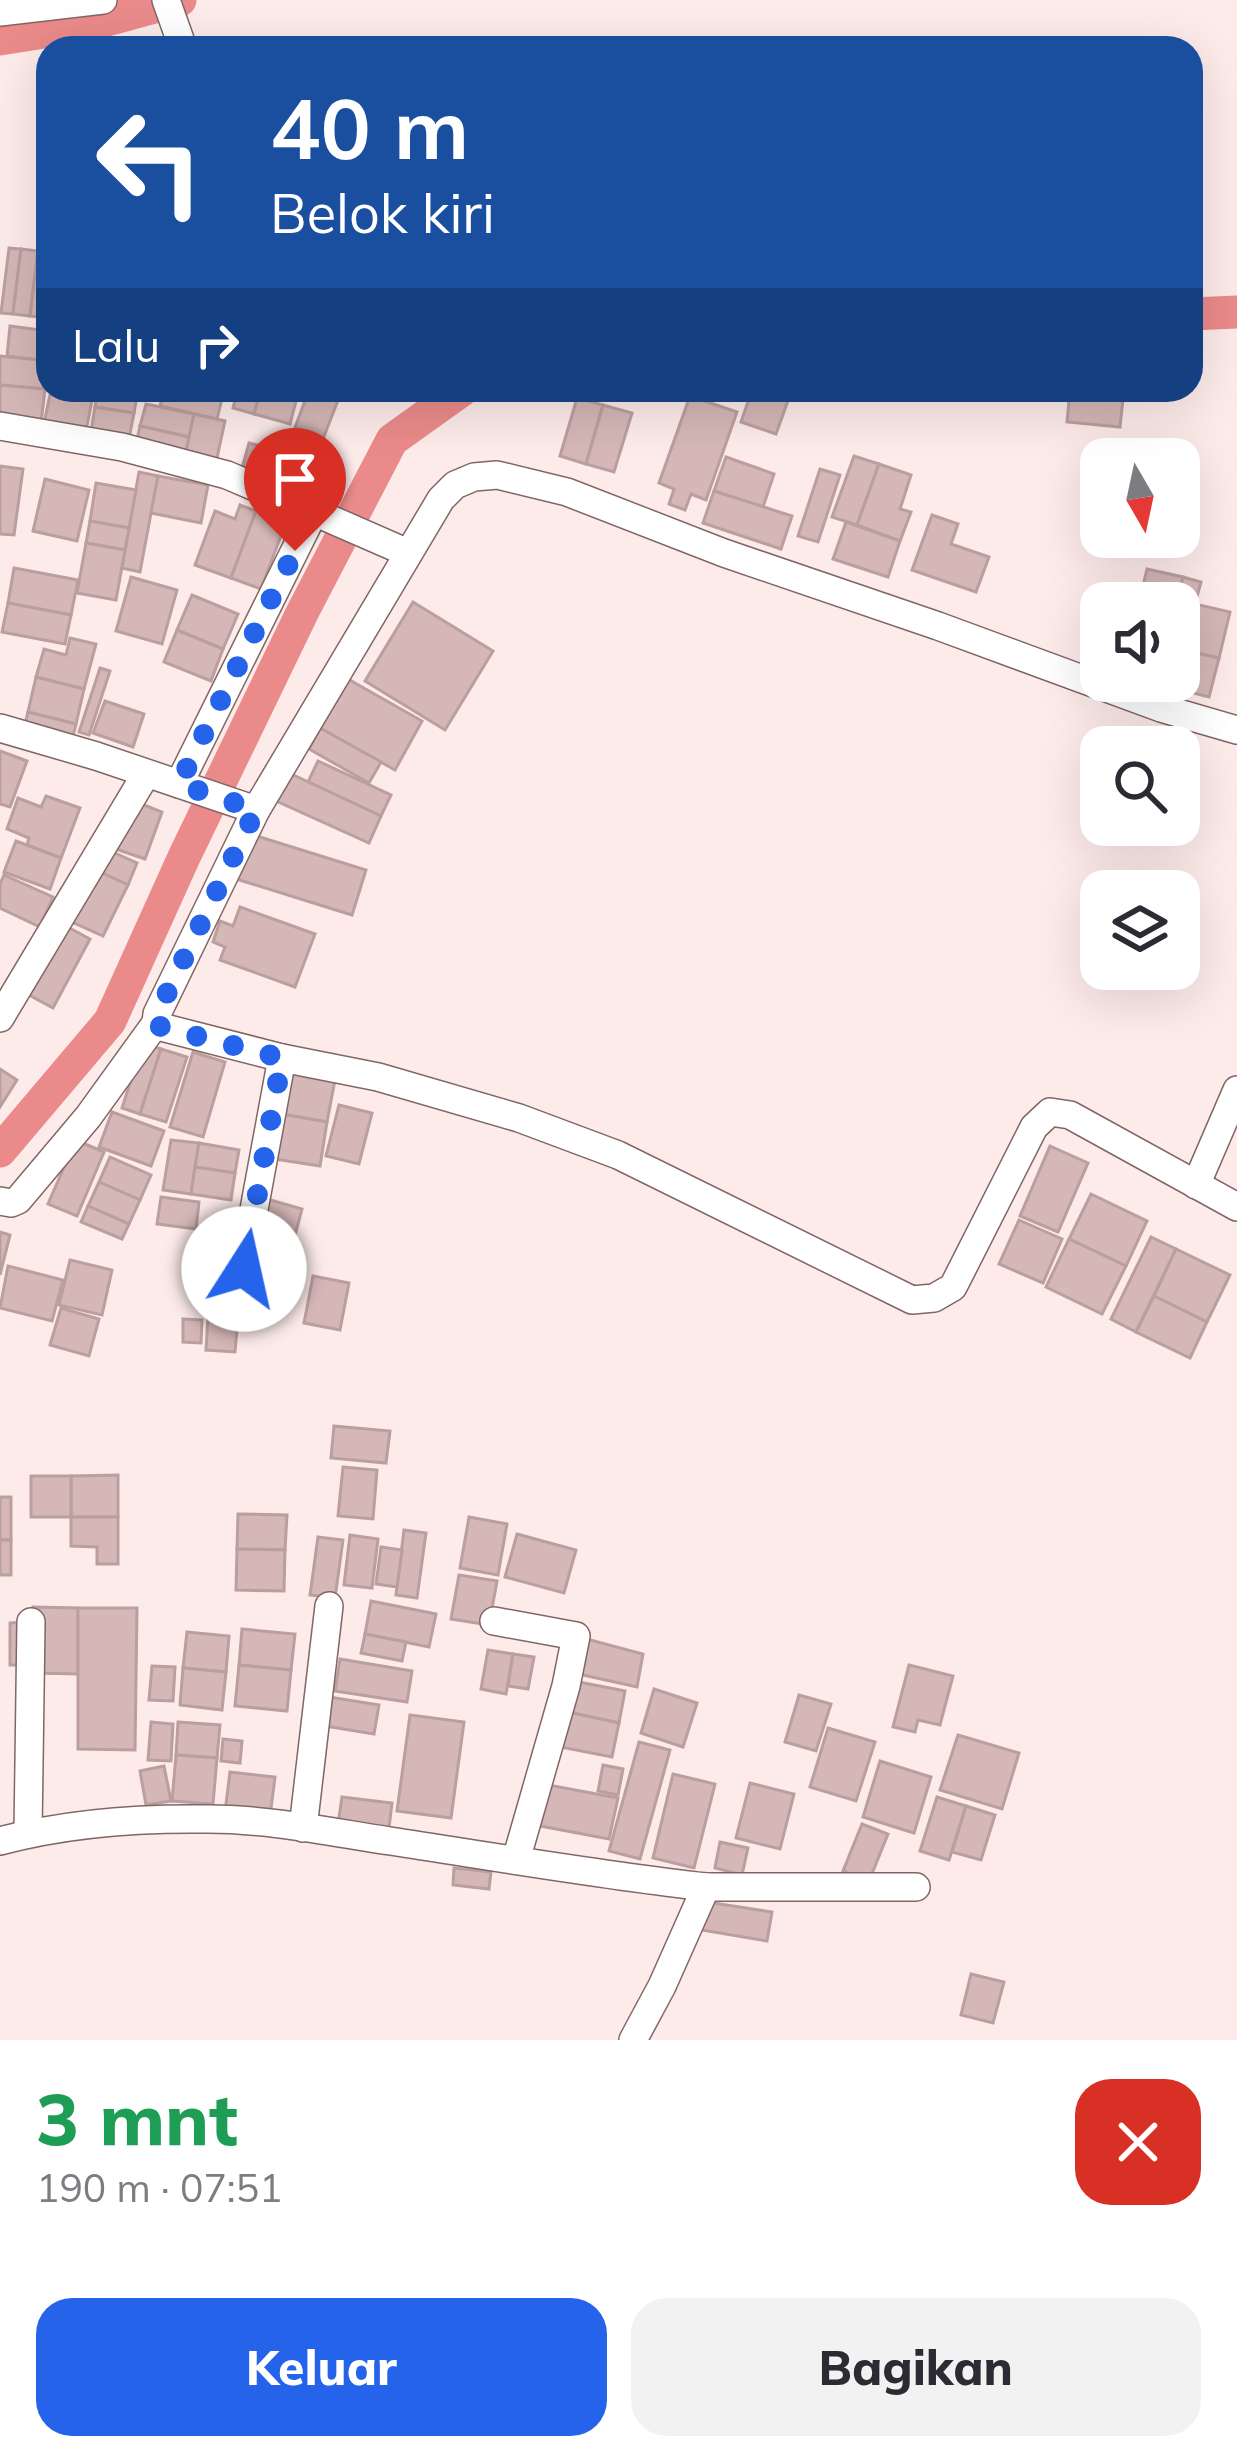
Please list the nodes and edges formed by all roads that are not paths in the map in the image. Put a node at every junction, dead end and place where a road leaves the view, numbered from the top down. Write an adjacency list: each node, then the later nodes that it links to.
1 (103, 0): 3 (street)
2 (167, 1): 4 (street)
3 (0, 11)
4 (180, 36)
5 (0, 425): 6 (street)
6 (324, 517): 7 (street); 11 (street)
7 (408, 553): 9 (street); 12 (street)
8 (0, 728): 10 (street)
9 (1237, 730)
10 (146, 773): 11 (street); 13 (street)
11 (190, 788): 12 (street)
12 (245, 807): 14 (street)
13 (0, 1018)
14 (156, 1023): 15 (street); 18 (street)
15 (282, 1058): 17 (street); 20 (street)
16 (1237, 1090): 17 (street)
17 (1196, 1185): 19 (street)
18 (0, 1201)
19 (1237, 1207)
20 (244, 1269)
21 (329, 1606): 24 (street)
22 (494, 1621): 27 (street)
23 (32, 1622): 25 (street)
24 (303, 1828): 25 (street); 27 (street)
25 (28, 1833): 26 (street)
26 (0, 1841)
27 (516, 1860): 28 (street)
28 (706, 1887): 29 (street); 30 (street)
29 (916, 1887)
30 (633, 2040)

